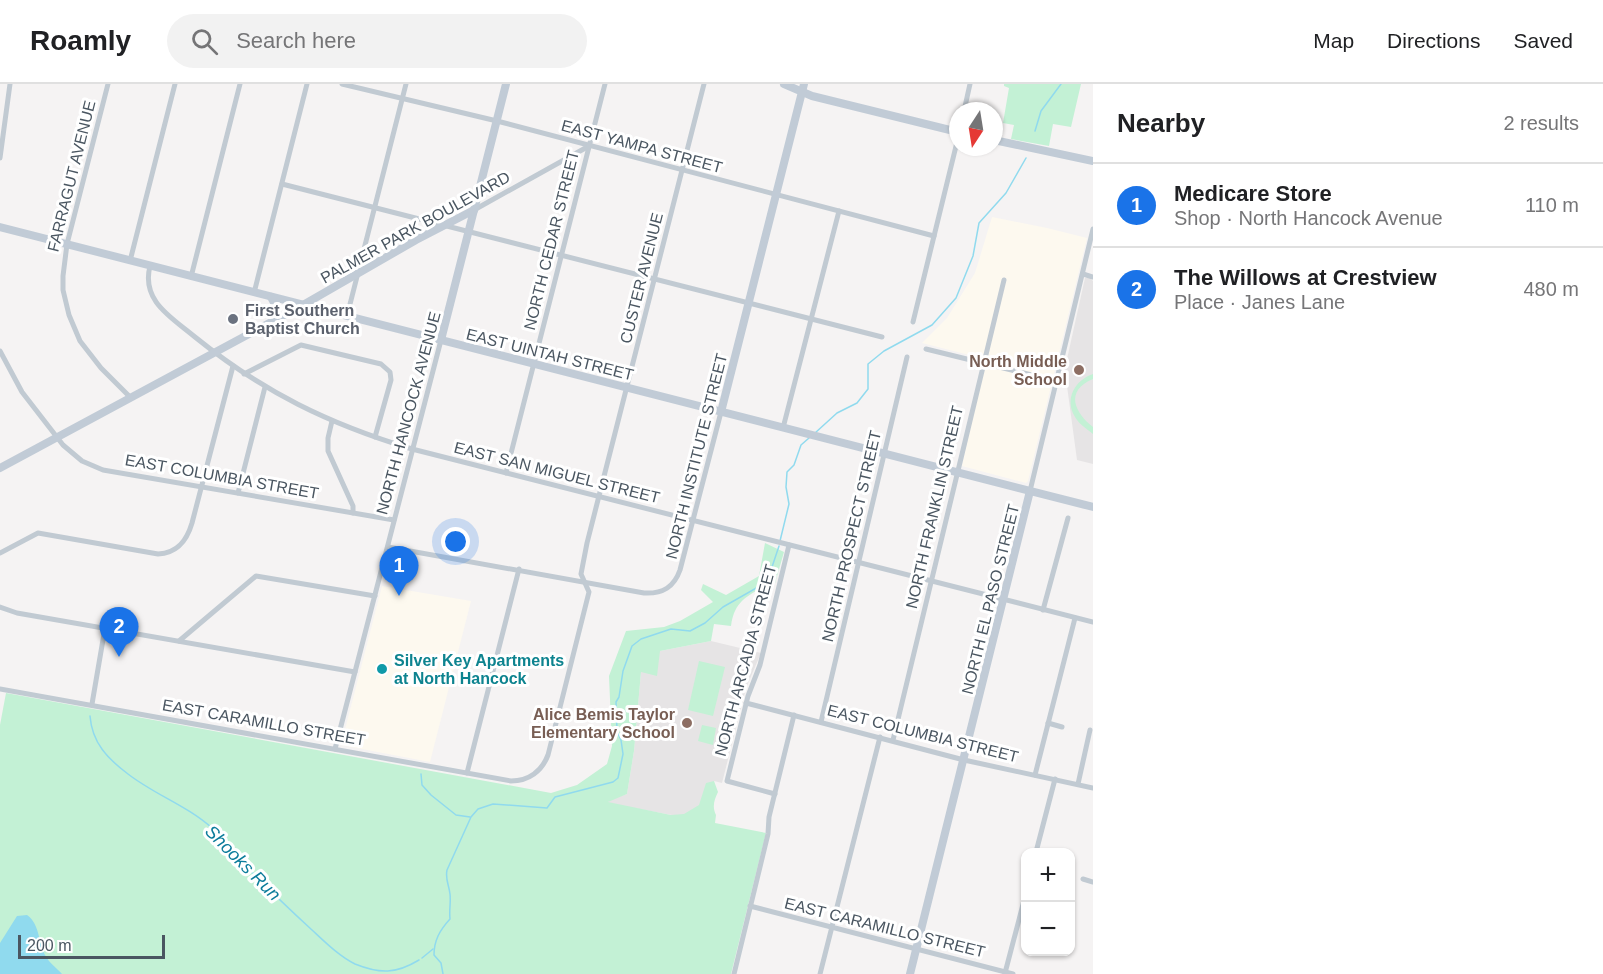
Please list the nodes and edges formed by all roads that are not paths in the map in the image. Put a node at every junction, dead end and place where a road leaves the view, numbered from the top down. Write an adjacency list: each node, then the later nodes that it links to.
1 (10, 84): 21 (street)
2 (108, 84): 36 (street, FARRAGUT AVENUE)
3 (176, 84): 38 (street)
4 (240, 84): 42 (street)
5 (307, 84): 24 (street)
6 (342, 84): 14 (street, EAST YAMPA STREET)
7 (406, 84): 14 (street)
8 (506, 84): 16 (main road, NORTH HANCOCK AVENUE)
9 (605, 84): 19 (street, NORTH CEDAR STREET)
10 (704, 84): 23 (street, CUSTER AVENUE)
11 (784, 84): 13 (main road)
12 (970, 84): 15 (street)
13 (803, 88): 17 (main road); 25 (main road, NORTH INSTITUTE STREET)
14 (402, 99): 16 (street, EAST YAMPA STREET); 26 (street)
15 (966, 102)
16 (497, 122): 19 (street, EAST YAMPA STREET); 27 (main road, NORTH HANCOCK AVENUE)
17 (949, 129)
18 (1003, 142): 22 (main road)
19 (589, 146): 23 (street, EAST YAMPA STREET); 27 (street, PALMER PARK BOULEVARD); 37 (street, NORTH CEDAR STREET)
20 (954, 156): 35 (street)
21 (0, 158)
22 (1093, 161)
23 (683, 169): 25 (street, EAST YAMPA STREET); 44 (street, CUSTER AVENUE)
24 (282, 184): 26 (street); 46 (street)
25 (777, 195): 28 (street, EAST YAMPA STREET); 48 (main road, NORTH INSTITUTE STREET)
26 (375, 207): 29 (street); 41 (street)
27 (474, 210): 30 (main road, PALMER PARK BOULEVARD); 33 (main road, NORTH HANCOCK AVENUE)
28 (838, 211): 35 (street, EAST YAMPA STREET); 51 (street)
29 (423, 220): 30 (street); 34 (street)
30 (444, 225): 33 (street); 34 (main road, PALMER PARK BOULEVARD)
31 (0, 227): 36 (main road, EAST UINTAH STREET)
32 (1093, 229): 40 (street, NORTH EL PASO STREET)
33 (469, 231): 37 (street); 55 (main road, NORTH HANCOCK AVENUE)
34 (425, 235): 41 (main road, PALMER PARK BOULEVARD)
35 (934, 236): 53 (street)
36 (67, 244): 38 (main road, EAST UINTAH STREET); 67 (street, FARRAGUT AVENUE)
37 (562, 255): 44 (street); 61 (street, NORTH CEDAR STREET)
38 (130, 261): 39 (main road, EAST UINTAH STREET)
39 (150, 266): 42 (main road, EAST UINTAH STREET); 58 (street, EAST SAN MIGUEL STREET)
40 (1083, 274): 43 (street); 64 (street, NORTH EL PASO STREET)
41 (358, 275): 49 (main road, PALMER PARK BOULEVARD); 50 (street)
42 (191, 277): 46 (main road, EAST UINTAH STREET)
43 (1093, 277)
44 (655, 279): 48 (street); 66 (street, CUSTER AVENUE)
45 (1004, 280): 60 (street, NORTH FRANKLIN STREET)
46 (254, 293): 47 (main road, EAST UINTAH STREET)
47 (271, 297): 49 (main road, EAST UINTAH STREET); 52 (main road)
48 (749, 303): 51 (street); 68 (main road, NORTH INSTITUTE STREET)
49 (303, 305): 50 (main road, EAST UINTAH STREET); 52 (main road, PALMER PARK BOULEVARD)
50 (347, 316): 55 (main road, EAST UINTAH STREET)
51 (810, 319): 54 (street); 70 (street)
52 (273, 321): 58 (main road, PALMER PARK BOULEVARD)
53 (913, 322)
54 (882, 337)
55 (441, 340): 61 (main road, EAST UINTAH STREET); 73 (street, NORTH HANCOCK AVENUE)
56 (926, 349): 60 (street)
57 (0, 351): 71 (street, EAST COLUMBIA STREET)
58 (214, 352): 62 (street, EAST SAN MIGUEL STREET); 67 (main road, PALMER PARK BOULEVARD)
59 (908, 357): 74 (street, NORTH PROSPECT STREET)
60 (983, 362): 64 (street); 76 (street, NORTH FRANKLIN STREET)
61 (534, 364): 66 (main road, EAST UINTAH STREET); 77 (street, NORTH CEDAR STREET)
62 (233, 366): 63 (street, EAST SAN MIGUEL STREET); 78 (street)
63 (244, 374): 65 (street, EAST SAN MIGUEL STREET); 72 (street)
64 (1056, 381): 79 (street, NORTH EL PASO STREET)
65 (265, 387): 69 (street, EAST SAN MIGUEL STREET); 80 (street)
66 (627, 388): 68 (main road, EAST UINTAH STREET); 81 (street, CUSTER AVENUE)
67 (130, 397): 71 (main road, PALMER PARK BOULEVARD)
68 (721, 412): 70 (main road, EAST UINTAH STREET); 86 (street, NORTH INSTITUTE STREET)
69 (332, 421): 72 (street, EAST SAN MIGUEL STREET); 83 (street)
70 (787, 429): 74 (main road, EAST UINTAH STREET)
71 (57, 437): 75 (main road, PALMER PARK BOULEVARD); 78 (street, EAST COLUMBIA STREET)
72 (375, 437): 73 (street, EAST SAN MIGUEL STREET)
73 (412, 449): 77 (street, EAST SAN MIGUEL STREET); 85 (street, NORTH HANCOCK AVENUE)
74 (884, 453): 76 (main road, EAST UINTAH STREET); 90 (street, NORTH PROSPECT STREET)
75 (0, 468)
76 (957, 472): 79 (main road, EAST UINTAH STREET); 92 (street, NORTH FRANKLIN STREET)
77 (506, 473): 81 (street, EAST SAN MIGUEL STREET)
78 (202, 486): 80 (street, EAST COLUMBIA STREET); 89 (street)
79 (1030, 491): 82 (main road, EAST UINTAH STREET); 95 (main road, NORTH EL PASO STREET)
80 (238, 493): 83 (street, EAST COLUMBIA STREET)
81 (599, 497): 86 (street, EAST SAN MIGUEL STREET); 93 (street, CUSTER AVENUE)
82 (1093, 507)
83 (353, 513): 85 (street, EAST COLUMBIA STREET)
84 (1068, 519): 97 (street)
85 (394, 520): 88 (street, NORTH HANCOCK AVENUE)
86 (693, 521): 87 (street, EAST SAN MIGUEL STREET); 93 (street, NORTH INSTITUTE STREET)
87 (786, 544): 90 (street, EAST SAN MIGUEL STREET); 104 (street, NORTH ARCADIA STREET)
88 (388, 547): 91 (street, NORTH INSTITUTE STREET); 94 (street, NORTH HANCOCK AVENUE)
89 (0, 553)
90 (858, 562): 92 (street, EAST SAN MIGUEL STREET); 107 (street, NORTH PROSPECT STREET)
91 (519, 569): 93 (street, NORTH INSTITUTE STREET); 117 (street)
92 (930, 581): 95 (street, EAST SAN MIGUEL STREET); 112 (street, NORTH FRANKLIN STREET)
93 (587, 583): 120 (street, CUSTER AVENUE)
94 (375, 596): 101 (street); 102 (street, NORTH HANCOCK AVENUE)
95 (1004, 600): 97 (street, EAST SAN MIGUEL STREET); 115 (main road, NORTH EL PASO STREET)
96 (0, 607): 100 (street)
97 (1043, 610): 98 (street, EAST SAN MIGUEL STREET)
98 (1075, 618): 99 (street, EAST SAN MIGUEL STREET); 108 (street)
99 (1093, 622)
100 (105, 628): 101 (street); 105 (street)
101 (179, 641): 102 (street)
102 (355, 672): 113 (street, NORTH HANCOCK AVENUE)
103 (0, 689): 105 (street, EAST CARAMILLO STREET)
104 (746, 703): 106 (street, EAST COLUMBIA STREET); 123 (street, NORTH ARCADIA STREET)
105 (92, 704): 113 (street, EAST CARAMILLO STREET)
106 (795, 715): 107 (street, EAST COLUMBIA STREET); 123 (street)
107 (821, 722): 111 (street, EAST COLUMBIA STREET)
108 (1048, 723): 109 (street); 118 (street)
109 (1062, 727)
110 (1090, 730): 114 (street)
111 (880, 737): 112 (street, EAST COLUMBIA STREET); 129 (street)
112 (892, 740): 115 (street, EAST COLUMBIA STREET)
113 (335, 749): 117 (street, EAST CARAMILLO STREET)
114 (1084, 758): 116 (street); 121 (street)
115 (964, 760): 118 (street, EAST COLUMBIA STREET); 130 (main road, NORTH EL PASO STREET)
116 (1093, 760)
117 (467, 773): 120 (street, EAST CARAMILLO STREET)
118 (1035, 775): 119 (street, EAST COLUMBIA STREET)
119 (1054, 779): 121 (street, EAST COLUMBIA STREET); 124 (street)
120 (522, 780)
121 (1078, 784): 122 (street, EAST COLUMBIA STREET)
122 (1093, 788)
123 (775, 794): 128 (street)
124 (1037, 848)
125 (1083, 879): 126 (street)
126 (1093, 882)
127 (1024, 902): 131 (street)
128 (750, 906): 129 (street, EAST CARAMILLO STREET); 132 (street)
129 (832, 928): 130 (street, EAST CARAMILLO STREET); 133 (street)
130 (916, 949): 131 (street, EAST CARAMILLO STREET); 134 (main road, NORTH EL PASO STREET)
131 (1005, 973): 135 (street, EAST CARAMILLO STREET)
132 (734, 974)
133 (820, 974)
134 (910, 974)
135 (1013, 974)

